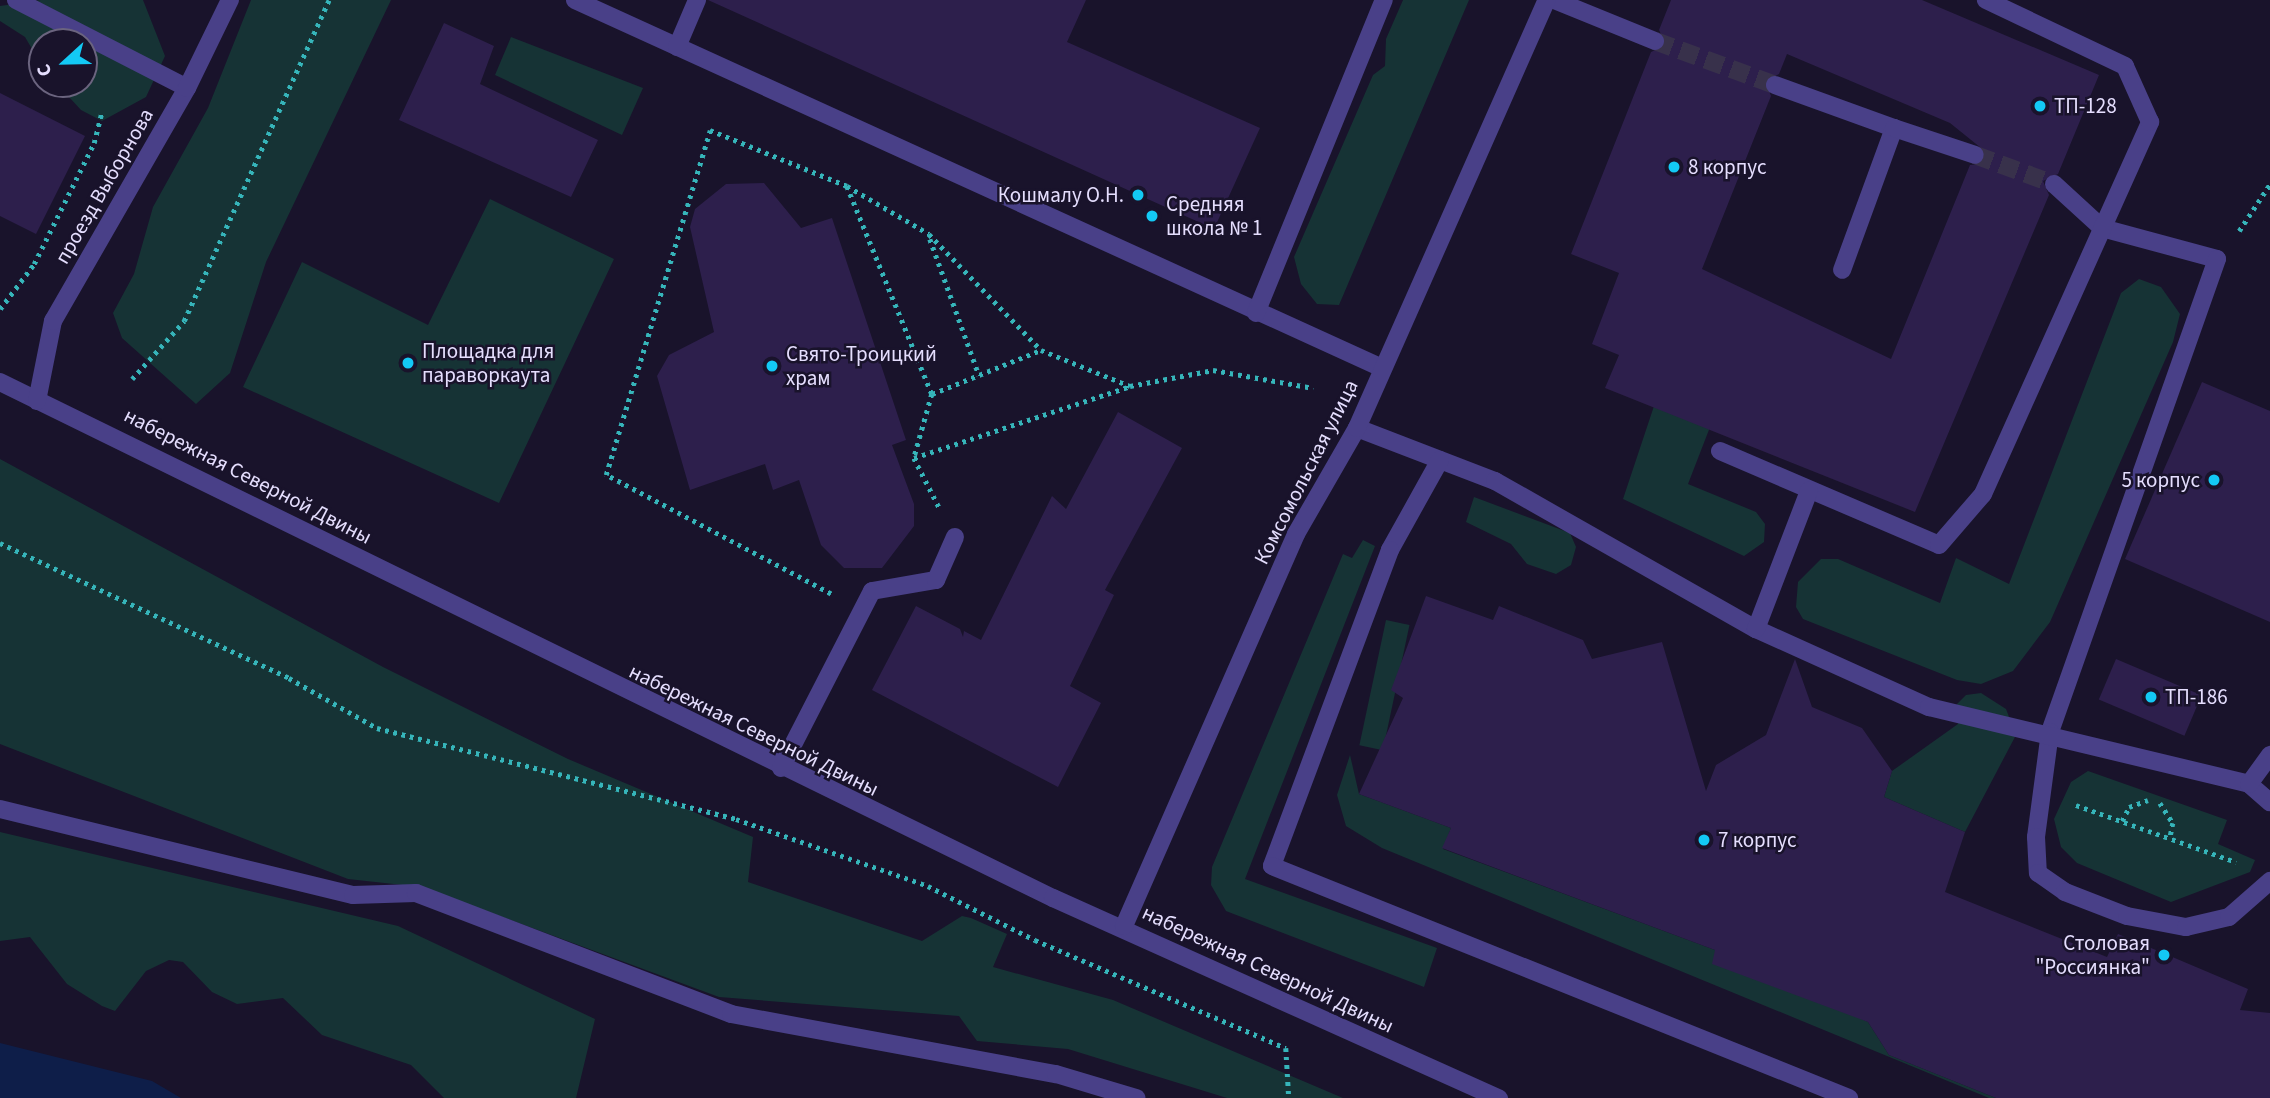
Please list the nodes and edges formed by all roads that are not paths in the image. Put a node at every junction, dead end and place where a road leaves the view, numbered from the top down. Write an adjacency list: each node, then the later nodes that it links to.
1 (16, 0): 13 (street)
2 (230, 0): 13 (street, проезд Выборнова)
3 (575, 0): 9 (street)
4 (697, 0): 11 (street)
5 (1384, 0): 19 (street)
6 (1547, 0): 20 (street, Комсомольская улица)
7 (1554, 0): 10 (street)
8 (1986, 0): 17 (street)
9 (598, 5): 11 (street)
10 (1655, 41)
11 (677, 47): 19 (street)
12 (1775, 85): 14 (street)
13 (187, 88): 22 (street, проезд Выборнова)
14 (1894, 128): 15 (street); 18 (street)
15 (1975, 155)
16 (2054, 184): 17 (street)
17 (2102, 228): 26 (street); 29 (street)
18 (1842, 270)
19 (1256, 313): 20 (street)
20 (1382, 368): 23 (street, Комсомольская улица)
21 (0, 382): 22 (street, набережная Северной Двины)
22 (37, 401): 31 (street, набережная Северной Двины)
23 (1357, 428): 25 (street); 36 (street, Комсомольская улица)
24 (1720, 451): 26 (street)
25 (1440, 460): 28 (street); 39 (street)
26 (1809, 491): 28 (street)
27 (955, 537): 31 (street)
28 (1756, 629): 29 (street)
29 (2050, 732): 32 (street); 35 (street)
30 (2270, 755): 32 (street)
31 (781, 768): 36 (street, набережная Северной Двины)
32 (2249, 784): 33 (street)
33 (2270, 802)
34 (0, 809): 37 (street)
35 (2270, 881)
36 (1124, 926): 38 (street, набережная Северной Двины)
37 (1136, 1098)
38 (1499, 1098)
39 (1849, 1098)

